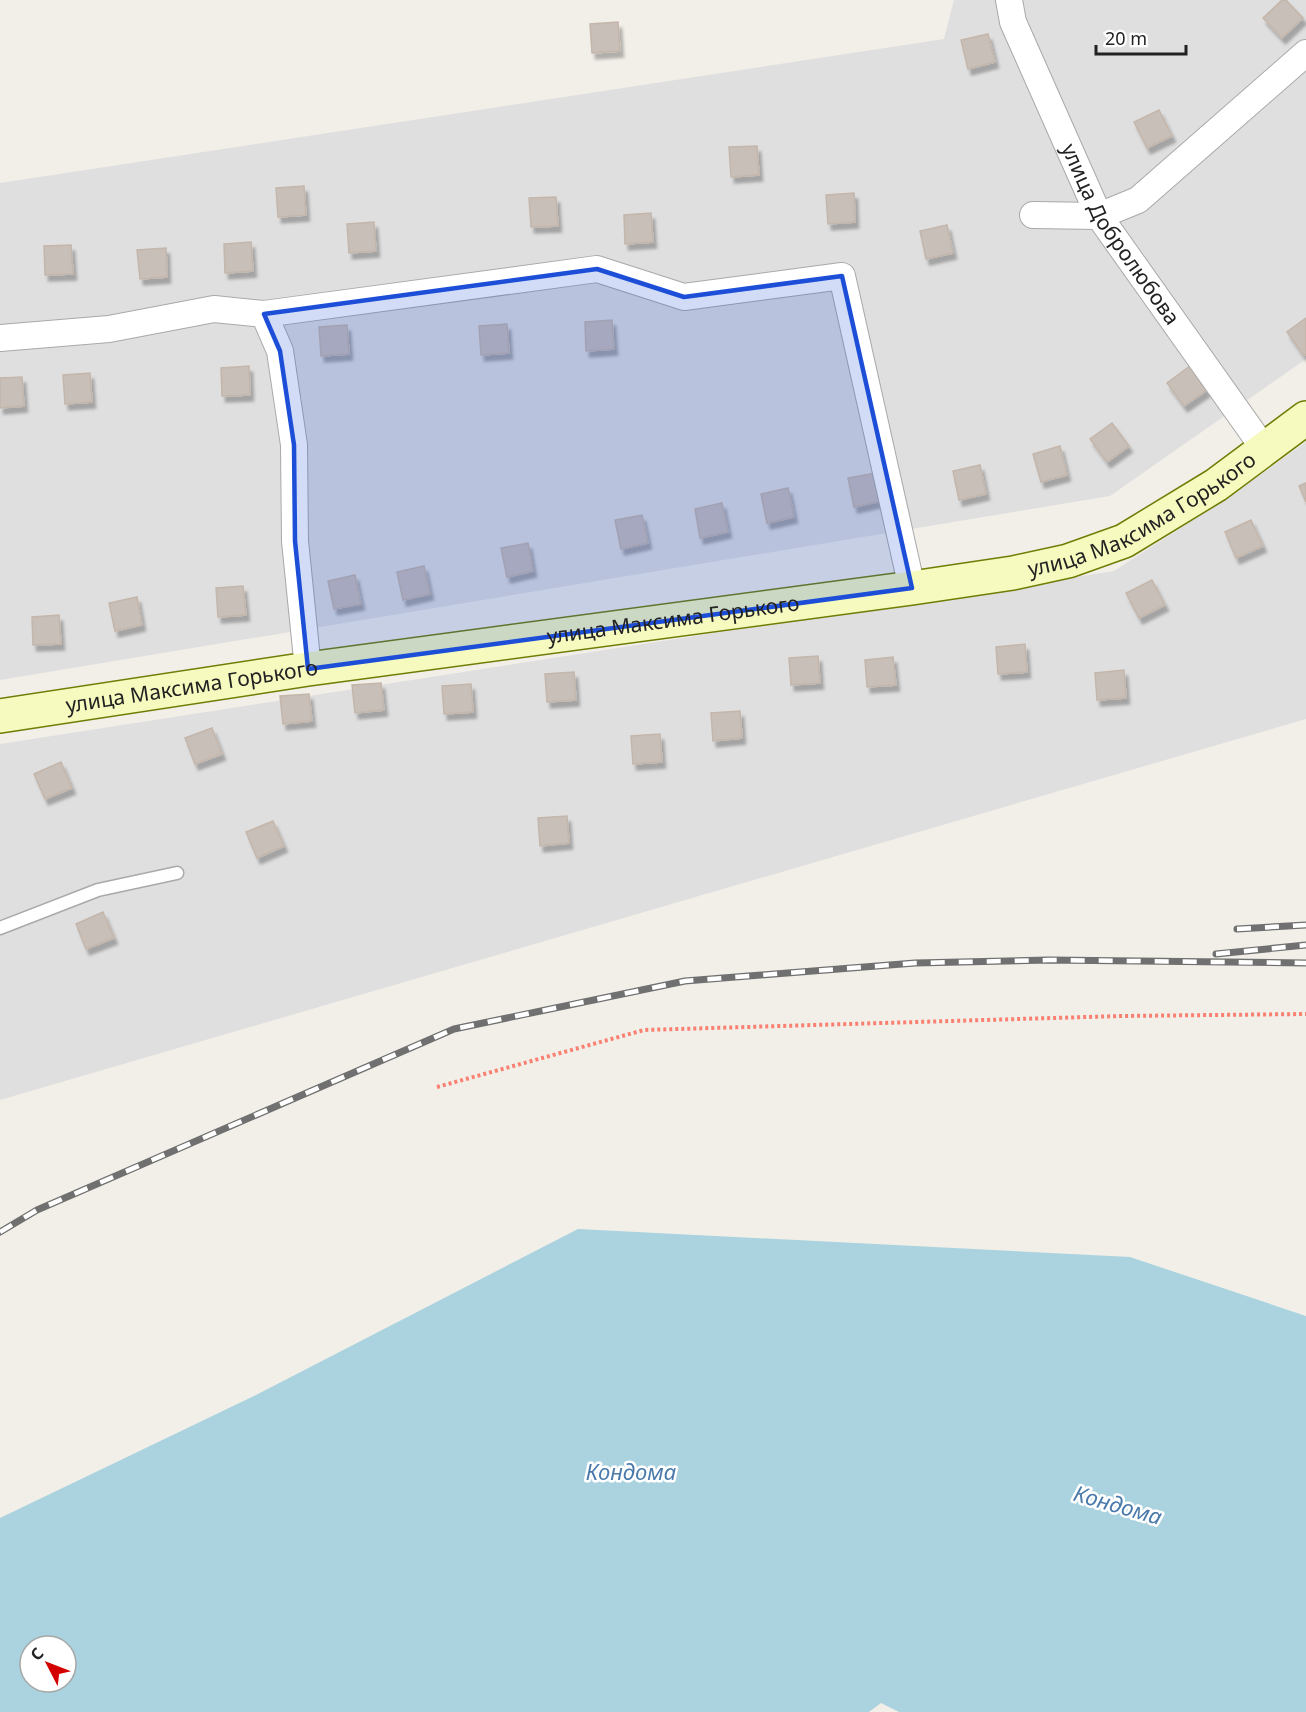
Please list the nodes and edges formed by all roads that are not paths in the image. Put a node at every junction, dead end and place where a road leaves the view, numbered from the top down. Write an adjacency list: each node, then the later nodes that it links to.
1 (1009, 0): 4 (street, улица Добролюбова)
2 (1306, 53): 4 (street)
3 (1033, 215): 4 (street)
4 (1099, 216): 8 (street, улица Добролюбова)
5 (264, 314): 6 (street); 9 (street); 10 (street)
6 (0, 338)
7 (1306, 418): 8 (street, улица Максима Горького)
8 (1265, 450): 9 (street, улица Максима Горького)
9 (912, 588): 10 (street, улица Максима Горького)
10 (308, 669): 11 (street, улица Максима Горького)
11 (0, 716)
12 (177, 873): 13 (lane)
13 (0, 928)

